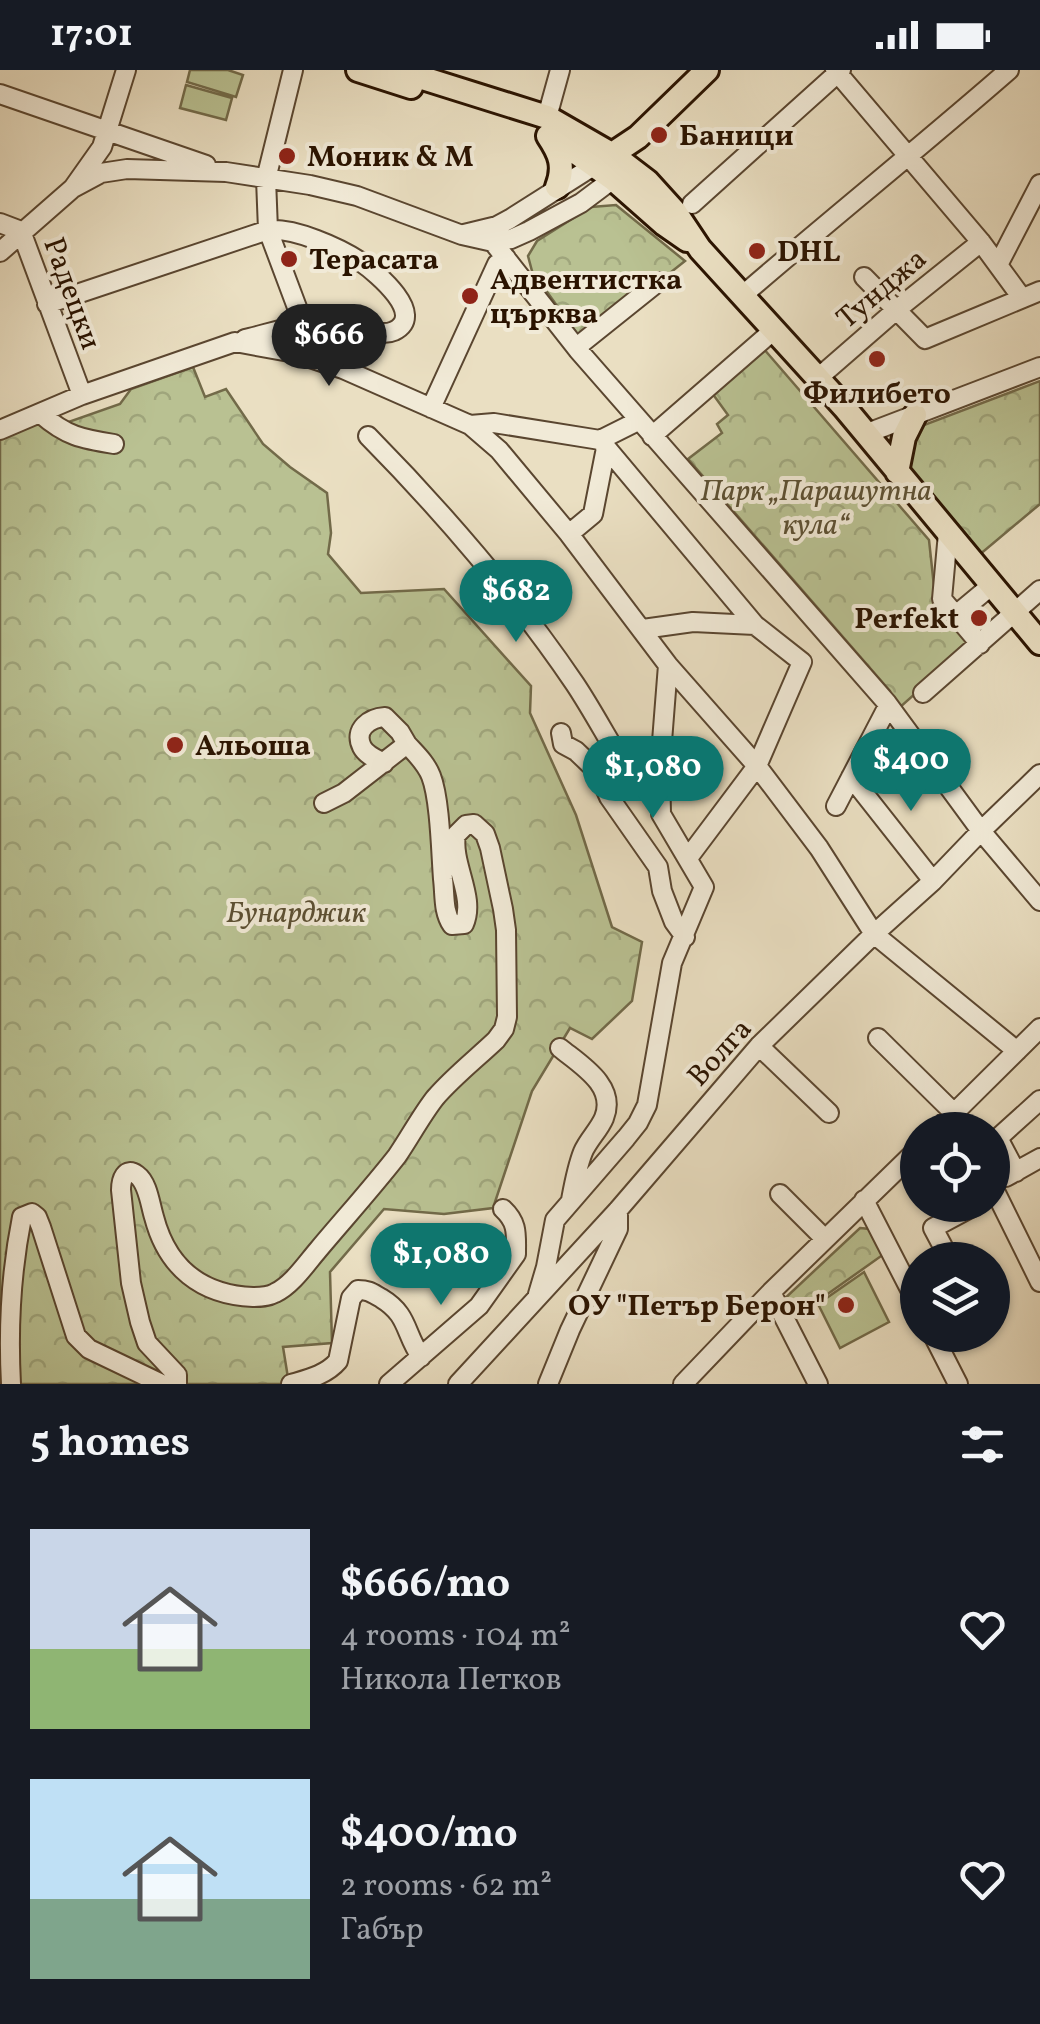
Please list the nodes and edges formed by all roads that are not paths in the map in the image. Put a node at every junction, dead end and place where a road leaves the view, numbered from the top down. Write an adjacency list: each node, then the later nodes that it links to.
1 (126, 70): 12 (street)
2 (293, 70): 16 (street)
3 (358, 70): 11 (main road)
4 (398, 70): 9 (main road)
5 (560, 70): 11 (street)
6 (707, 70): 14 (main road)
7 (1010, 70): 13 (street)
8 (838, 71): 13 (street); 20 (street)
9 (442, 77): 11 (main road)
10 (0, 94): 12 (street)
11 (545, 123): 14 (main road); 18 (main road)
12 (108, 131): 15 (street); 19 (street)
13 (910, 157): 27 (street); 33 (street)
14 (611, 165): 18 (street); 23 (street); 33 (main road)
15 (226, 172): 16 (street); 19 (street)
16 (266, 179): 22 (street); 25 (street)
17 (1040, 184): 29 (street)
18 (557, 187): 25 (street)
19 (73, 188): 24 (street)
20 (692, 204)
21 (0, 222): 24 (street, Радецки)
22 (268, 230): 35 (street); 37 (street); 37 (street)
23 (529, 231): 26 (street); 30 (street)
24 (21, 232): 28 (street); 35 (street, Радецки)
25 (462, 235): 26 (street)
26 (493, 242): 30 (street)
27 (981, 242): 29 (street); 36 (street, Тунджа)
28 (0, 252)
29 (998, 263): 34 (street)
30 (512, 266): 40 (street); 44 (street)
31 (864, 276): 36 (street)
32 (658, 282): 40 (street)
33 (750, 289): 38 (main road)
34 (1031, 294): 36 (street)
35 (47, 304): 43 (street, Радецки)
36 (895, 311): 42 (street, Тунджа)
37 (304, 326): 39 (street)
38 (774, 330): 42 (main road); 52 (street)
39 (234, 342): 43 (street); 44 (street)
40 (578, 350): 47 (street)
41 (1040, 367): 46 (street)
42 (818, 378): 50 (main road)
43 (82, 396): 45 (street)
44 (431, 408): 48 (street)
45 (41, 414): 49 (street); 53 (street)
46 (915, 415): 50 (street); 55 (main road)
47 (638, 421): 52 (street); 54 (street)
48 (470, 425): 54 (street); 57 (street)
49 (0, 430)
50 (865, 434): 55 (main road)
51 (368, 436): 73 (street)
52 (652, 436): 68 (street)
53 (114, 444)
54 (603, 444): 57 (street); 62 (street)
55 (896, 472): 56 (main road)
56 (948, 533): 58 (main road); 60 (street)
57 (569, 534): 63 (street)
58 (992, 585): 60 (street); 61 (main road)
59 (1040, 590): 61 (street)
60 (962, 610): 65 (street)
61 (1016, 613): 64 (main road); 65 (street)
62 (755, 625): 63 (street); 72 (street)
63 (643, 629): 66 (street)
64 (1040, 643)
65 (980, 644): 67 (street)
66 (668, 665): 72 (street); 73 (street)
67 (923, 693)
68 (888, 706): 74 (street); 78 (street)
69 (561, 733): 83 (street)
70 (407, 744): 71 (street); 71 (street); 116 (street)
71 (384, 763): 76 (street)
72 (757, 766): 79 (street); 82 (street)
73 (660, 767): 79 (street)
74 (855, 769): 77 (street); 80 (street)
75 (1040, 774): 78 (street, Волга)
76 (324, 803)
77 (836, 806)
78 (981, 831): 80 (street, Волга); 81 (street)
79 (688, 858): 83 (street)
80 (933, 881): 82 (street, Волга)
81 (1040, 901)
82 (874, 934): 86 (street, Волга); 88 (street)
83 (685, 937): 99 (street)
84 (1040, 1028): 88 (street)
85 (878, 1038): 90 (street)
86 (759, 1046): 92 (street); 101 (street, Волга)
87 (560, 1048): 99 (street)
88 (1017, 1051): 91 (street)
89 (1040, 1100): 95 (street)
90 (949, 1112)
91 (967, 1112)
92 (829, 1113)
93 (1040, 1158): 95 (street)
94 (900, 1166): 98 (street)
95 (1016, 1172): 96 (street)
96 (1010, 1177)
97 (780, 1194): 104 (street)
98 (864, 1200): 104 (street); 108 (street)
99 (570, 1204): 107 (street)
100 (502, 1209): 106 (street)
101 (618, 1210): 111 (street, Волга); 120 (street)
102 (944, 1222): 105 (street)
103 (1009, 1222): 109 (street)
104 (825, 1239): 110 (street)
105 (940, 1242)
106 (516, 1254): 107 (street); 113 (street)
107 (546, 1267): 111 (street)
108 (900, 1270)
109 (1040, 1282)
110 (772, 1292): 121 (street); 122 (street)
111 (536, 1302): 119 (street, Волга)
112 (942, 1352): 123 (street)
113 (421, 1357): 117 (street); 118 (street)
114 (10, 1384): 115 (street)
115 (162, 1384)
116 (178, 1384)
117 (291, 1384)
118 (389, 1384)
119 (458, 1384)
120 (548, 1384)
121 (683, 1384)
122 (818, 1384)
123 (958, 1384)

